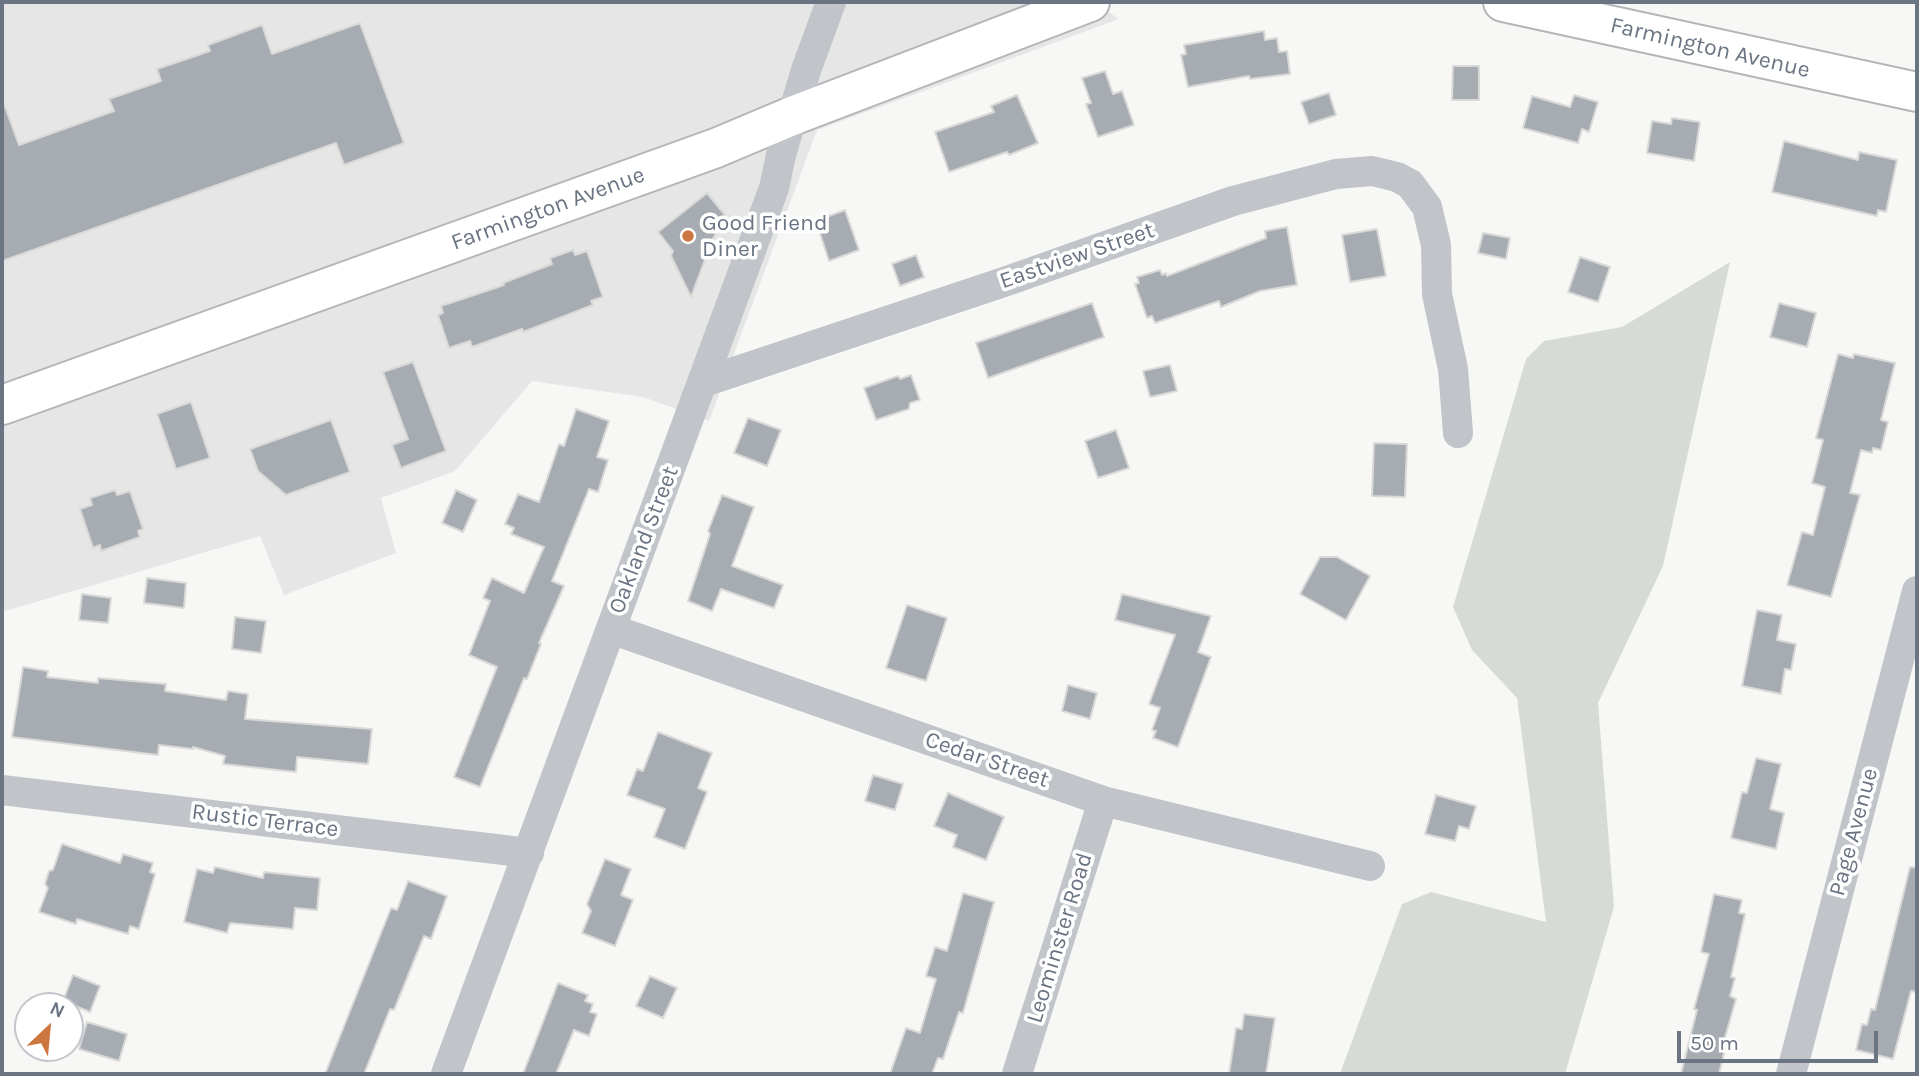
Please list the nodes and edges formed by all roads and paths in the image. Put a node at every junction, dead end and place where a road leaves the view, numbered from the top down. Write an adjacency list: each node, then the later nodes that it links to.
1 (831, 2): 5 (street, Oakland Street)
2 (1090, 2): 5 (highway, Farmington Avenue)
3 (1503, 2): 4 (highway, Farmington Avenue)
4 (1917, 92)
5 (792, 116): 6 (street, Oakland Street); 7 (highway, Farmington Avenue)
6 (704, 382): 8 (street, Eastview Street); 10 (street, Oakland Street)
7 (2, 405)
8 (1458, 433)
9 (1917, 591): 17 (street, Page Avenue)
10 (611, 629): 12 (street, Cedar Street); 13 (street, Oakland Street)
11 (2, 790): 13 (street, Rustic Terrace)
12 (1103, 801): 14 (street, Cedar Street); 16 (street, Leominster Road)
13 (529, 853): 15 (street, Oakland Street)
14 (1370, 866)
15 (446, 1074)
16 (1017, 1074)
17 (1791, 1074)

